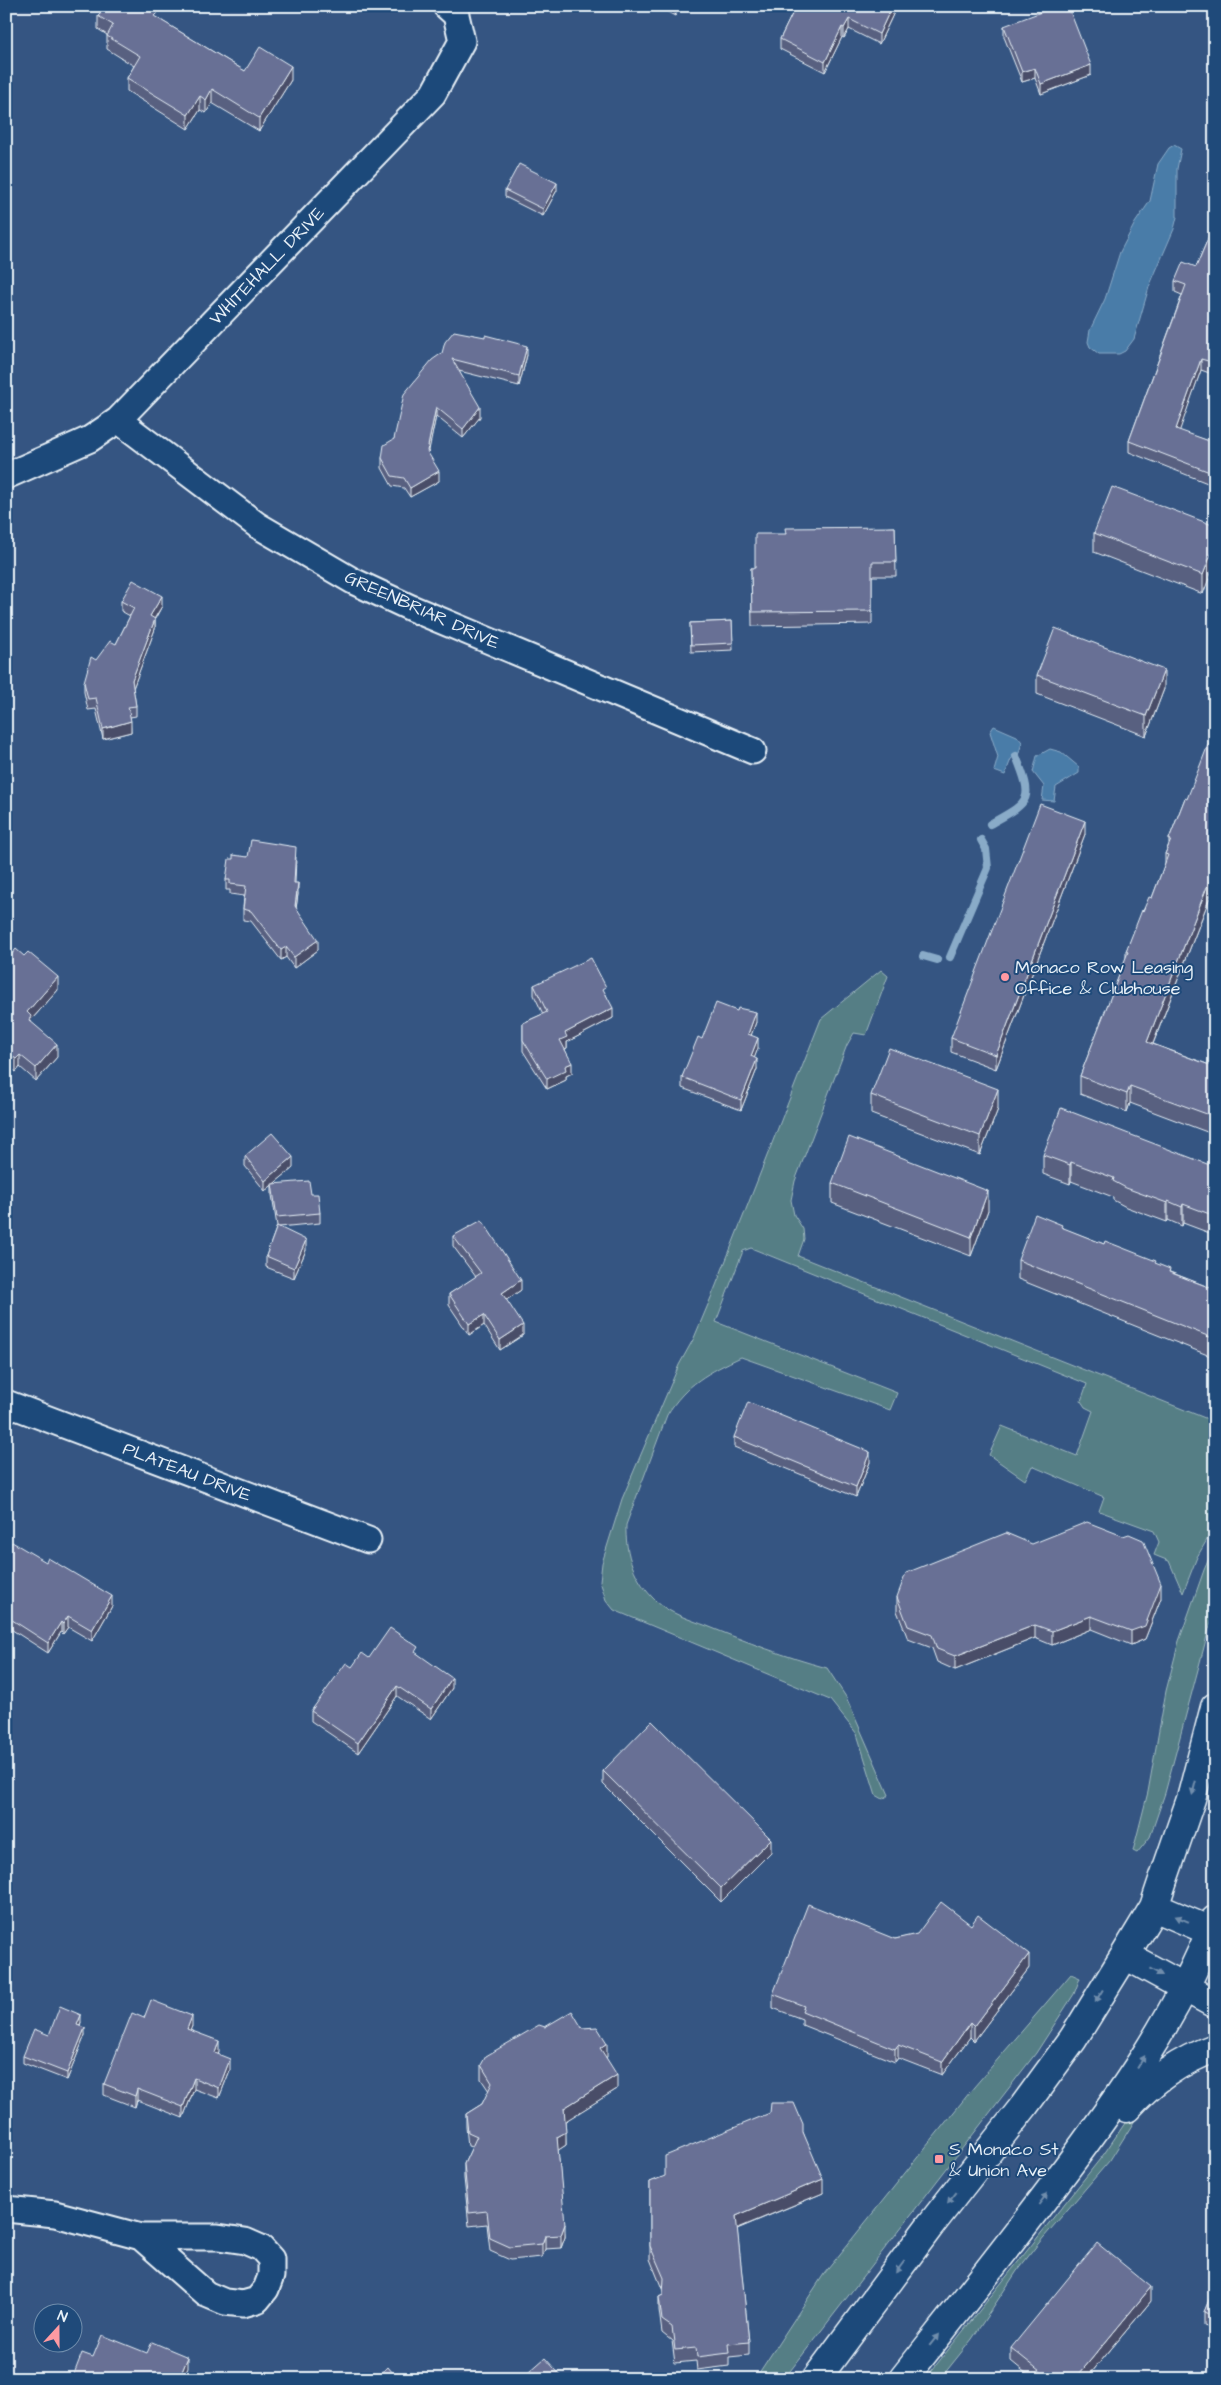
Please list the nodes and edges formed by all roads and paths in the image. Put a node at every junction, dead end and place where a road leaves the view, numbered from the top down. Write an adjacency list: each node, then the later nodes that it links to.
1 (446, 6): 2 (street, WHITEHALL DRIVE)
2 (118, 420): 3 (street, WHITEHALL DRIVE); 4 (street, GREENBRIAR DRIVE)
3 (6, 476)
4 (752, 750)
5 (6, 1403): 6 (street, PLATEAU DRIVE)
6 (368, 1540)
7 (1215, 1706): 8 (main road, one-way to 8)
8 (1154, 1907): 9 (main road, one-way to 8); 10 (main road)
9 (1213, 1928): 11 (main road)
10 (1126, 1955): 11 (main road, one-way to 11); 17 (main road, one-way to 17)
11 (1186, 1988): 12 (main road); 14 (main road, one-way to 11)
12 (1215, 2004)
13 (1215, 2048): 14 (main road)
14 (1063, 2174): 18 (main road, one-way to 14)
15 (6, 2209): 16 (street)
16 (141, 2237): 16 (street)
17 (816, 2379)
18 (904, 2379)

